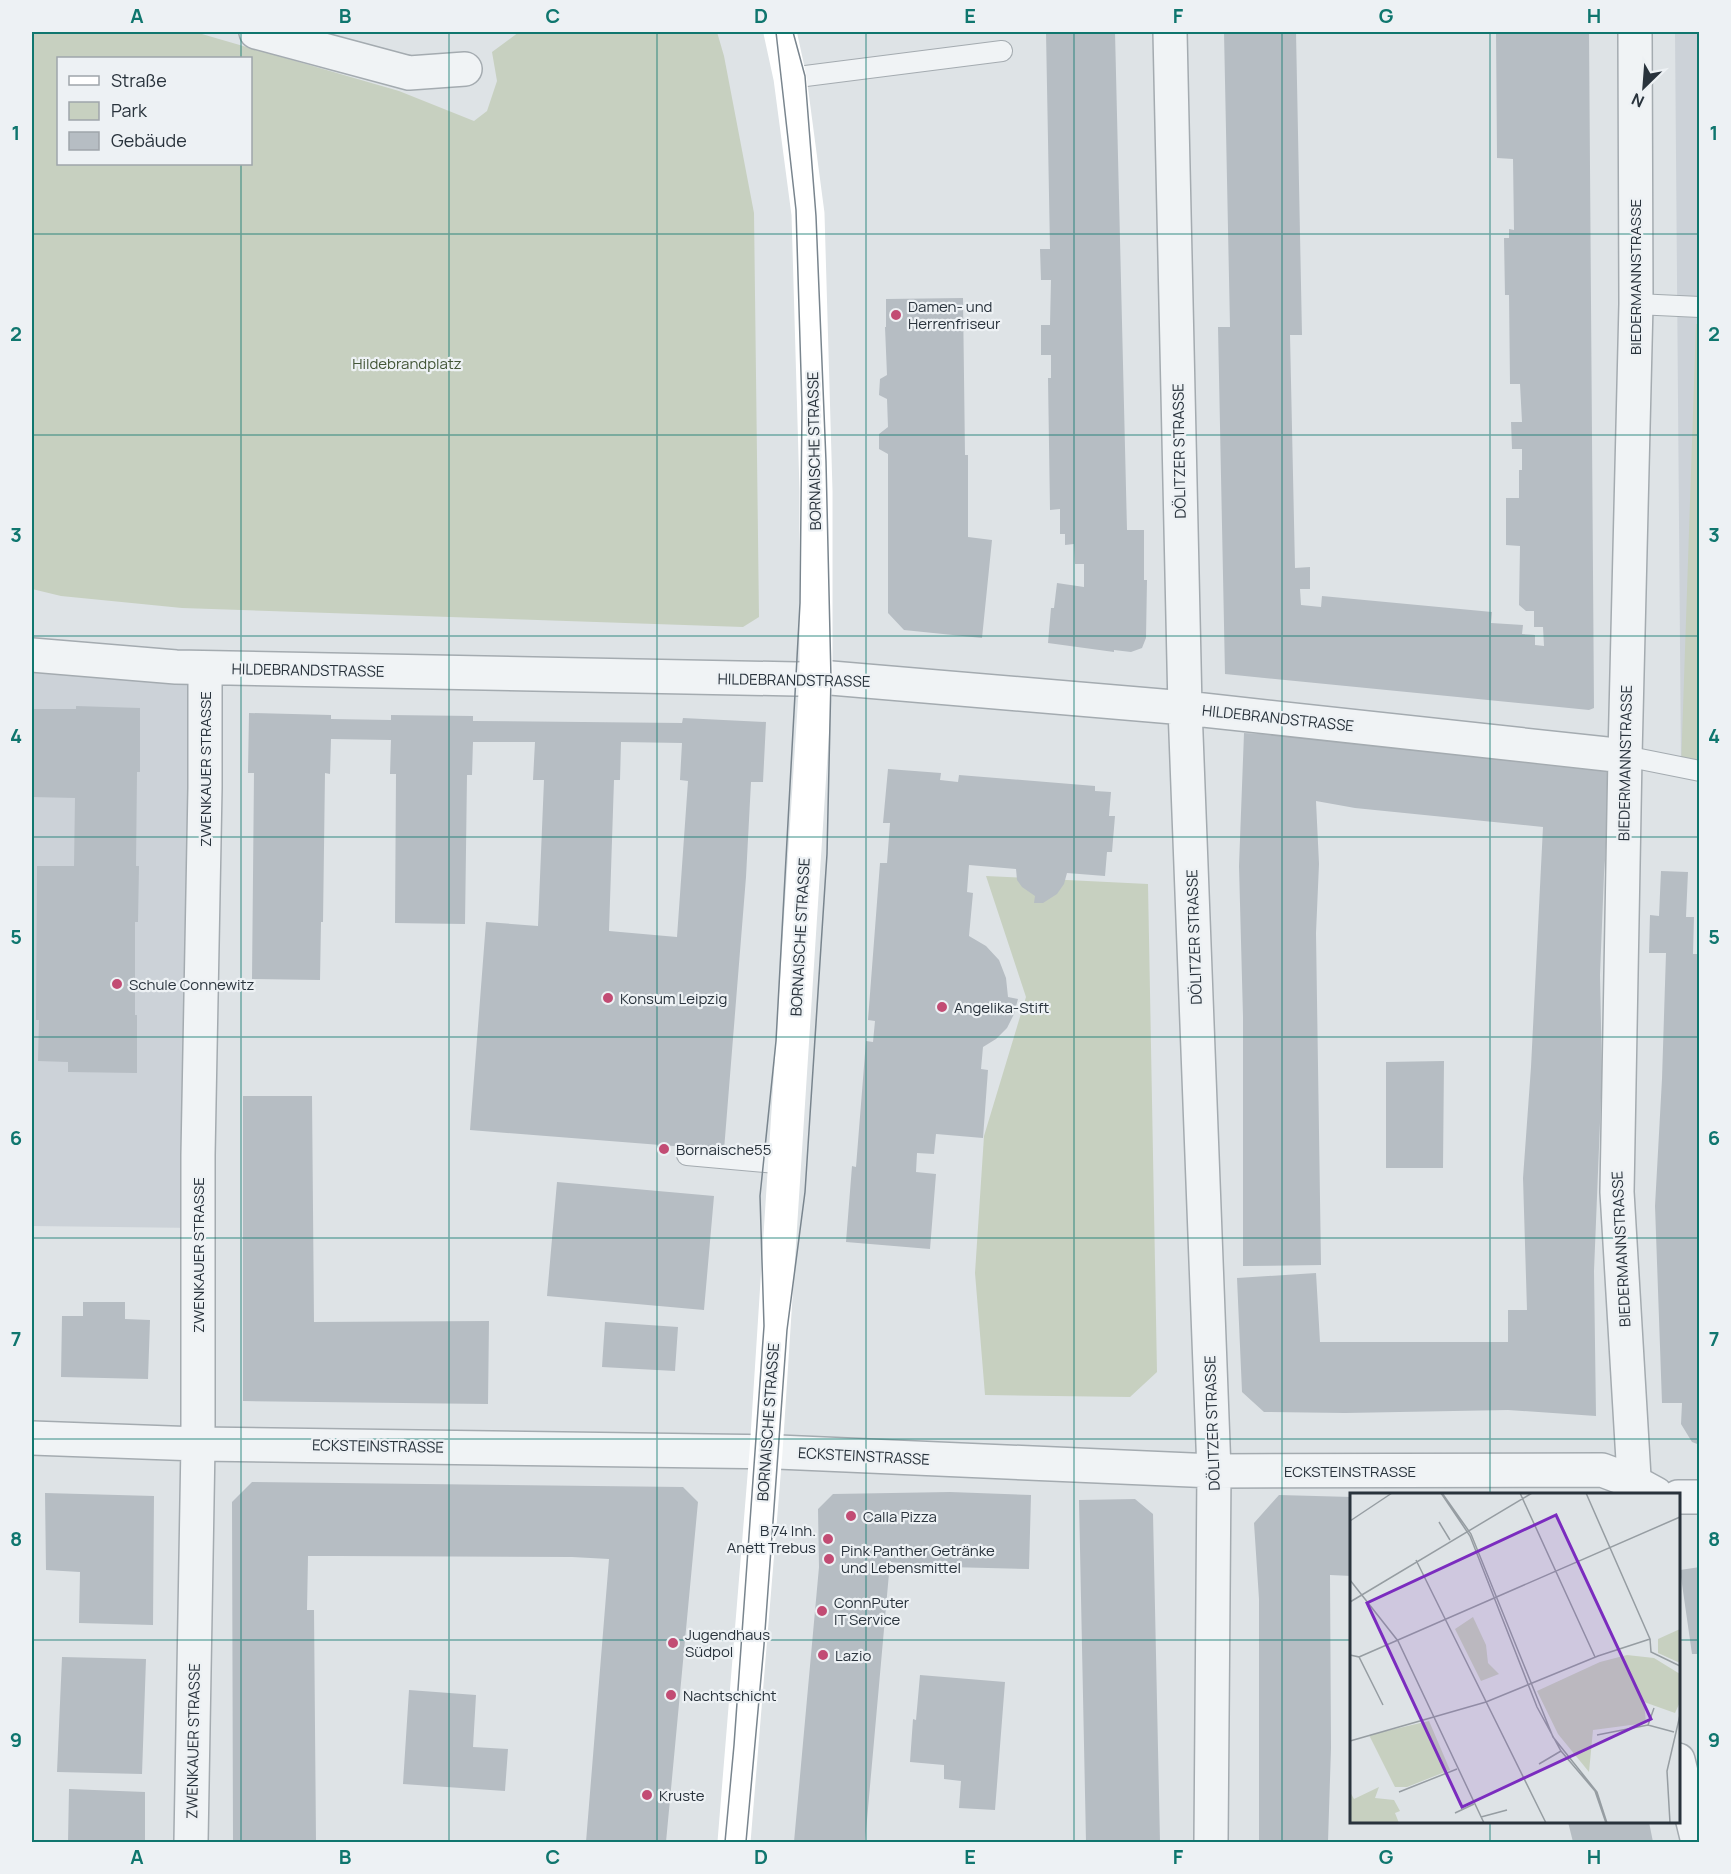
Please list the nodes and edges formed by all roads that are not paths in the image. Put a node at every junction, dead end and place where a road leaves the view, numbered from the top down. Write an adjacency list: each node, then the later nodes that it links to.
1 (256, 32): 6 (street)
2 (780, 32): 7 (main road, BORNAISCHE STRASSE)
3 (1170, 32): 13 (street, DÖLITZER STRASSE)
4 (1635, 32): 8 (street, BIEDERMANNSTRASSE)
5 (1002, 51): 7 (lane)
6 (465, 69)
7 (790, 78): 12 (main road, BORNAISCHE STRASSE)
8 (1636, 304): 9 (lane); 14 (street, BIEDERMANNSTRASSE)
9 (1700, 307)
10 (32, 655): 11 (street, HILDEBRANDSTRASSE)
11 (206, 668): 12 (street, HILDEBRANDSTRASSE); 19 (street, ZWENKAUER STRASSE)
12 (816, 678): 13 (street, HILDEBRANDSTRASSE); 17 (main road, BORNAISCHE STRASSE)
13 (1185, 708): 14 (street, HILDEBRANDSTRASSE); 21 (street, DÖLITZER STRASSE)
14 (1625, 756): 15 (lane); 22 (street, BIEDERMANNSTRASSE)
15 (1700, 771)
16 (687, 1155): 17 (lane)
17 (786, 1164): 20 (main road, BORNAISCHE STRASSE)
18 (32, 1438): 19 (street, ECKSTEINSTRASSE)
19 (198, 1444): 20 (street, ECKSTEINSTRASSE); 26 (street, ZWENKAUER STRASSE)
20 (766, 1452): 21 (street, ECKSTEINSTRASSE); 27 (main road, BORNAISCHE STRASSE)
21 (1214, 1472): 22 (street, ECKSTEINSTRASSE); 28 (street, DÖLITZER STRASSE)
22 (1642, 1490)
23 (1680, 1497): 24 (street)
24 (1700, 1497)
25 (1680, 1768): 29 (street)
26 (191, 1842)
27 (734, 1842)
28 (1211, 1842)
29 (1698, 1842)

